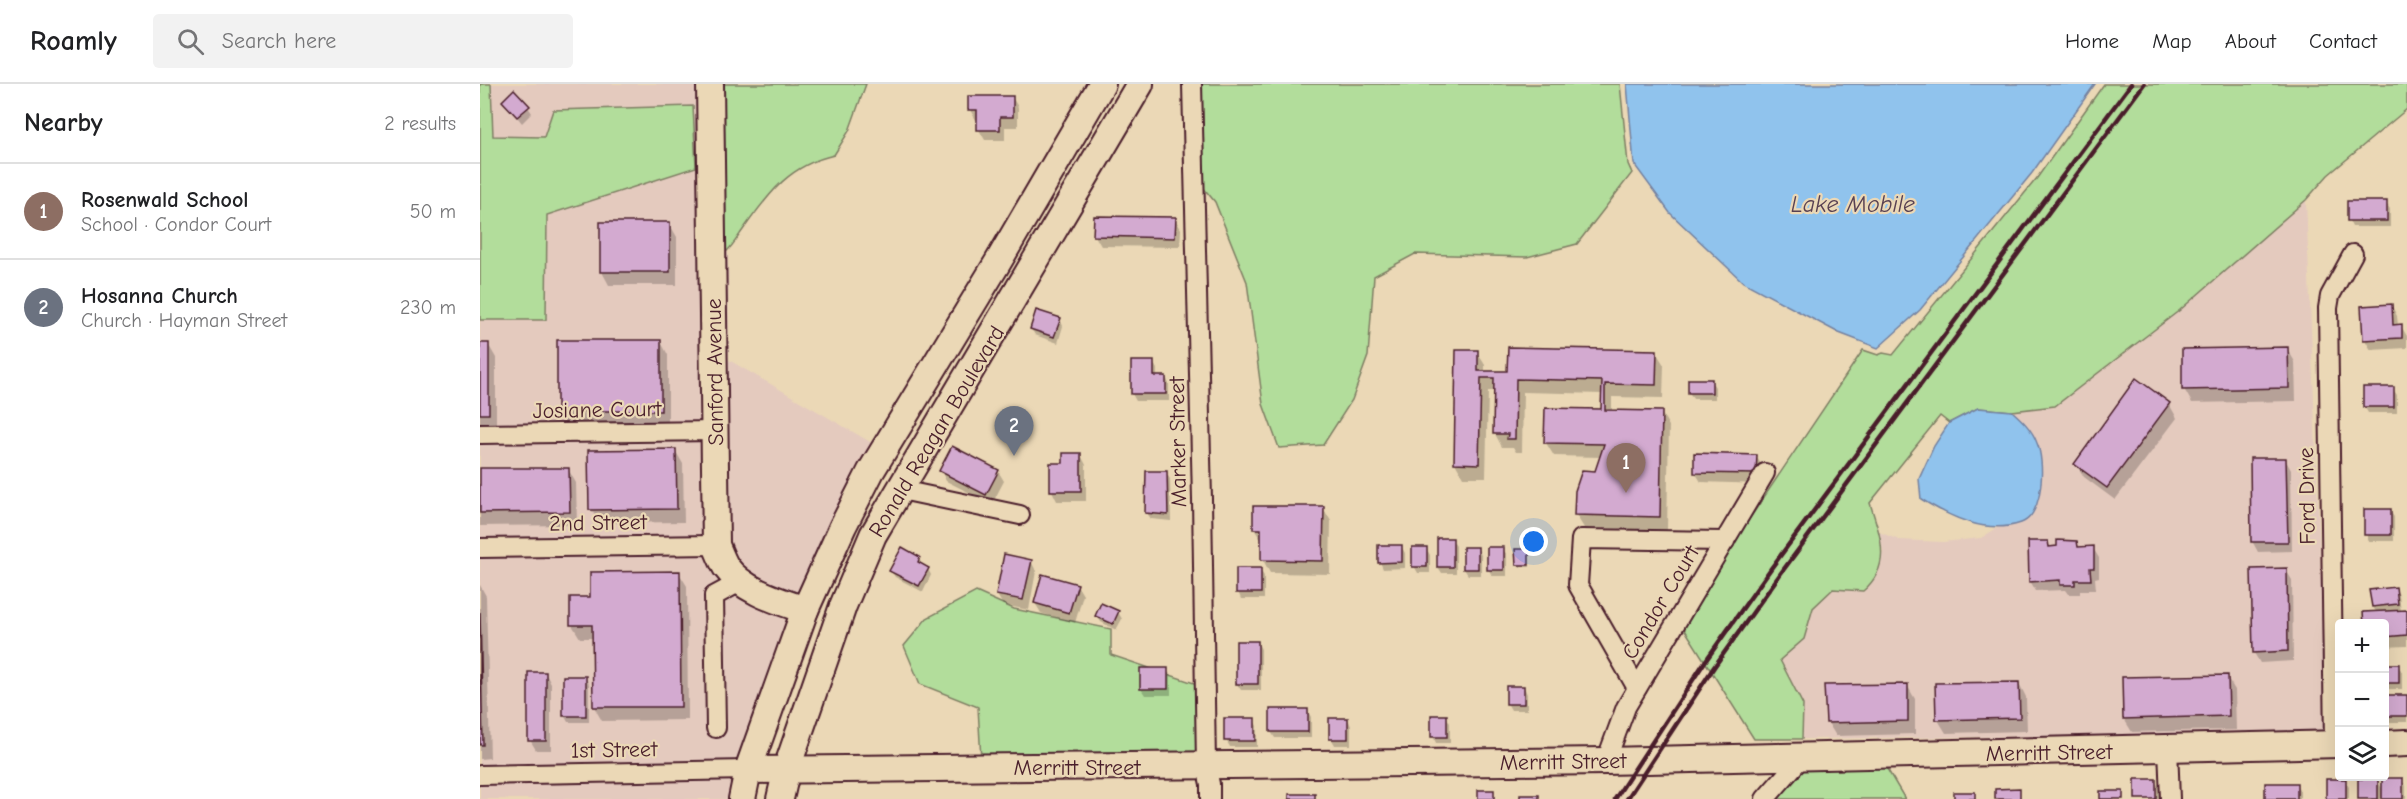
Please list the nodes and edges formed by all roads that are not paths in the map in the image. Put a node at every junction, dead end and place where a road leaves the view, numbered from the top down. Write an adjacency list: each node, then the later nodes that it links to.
1 (710, 84): 6 (street, Sanford Avenue)
2 (1102, 84): 15 (street, Ronald Reagan Boulevard)
3 (1140, 84): 9 (street, Ronald Reagan Boulevard)
4 (1192, 84): 25 (street, Marker Street)
5 (2353, 254): 17 (street, Ford Drive)
6 (715, 431): 7 (street, Josiane Court); 12 (street, Sanford Avenue)
7 (480, 434)
8 (1765, 473): 11 (street, Condor Court)
9 (900, 490): 10 (street); 26 (street, Ronald Reagan Boulevard)
10 (1020, 515)
11 (1725, 541): 16 (street, Condor Court); 16 (street)
12 (716, 545): 13 (street, 2nd Street); 14 (street, Sanford Avenue)
13 (480, 548)
14 (740, 582): 15 (street, Sanford Avenue); 18 (street)
15 (805, 610): 27 (street, Ronald Reagan Boulevard)
16 (1637, 688): 24 (street, Condor Court)
17 (2337, 727)
18 (716, 728)
19 (2407, 743): 21 (street)
20 (2335, 744): 22 (street, Merritt Street)
21 (2389, 744)
22 (2168, 748): 23 (street, Merritt Street); 33 (street)
23 (1802, 757): 24 (street, Merritt Street); 32 (street)
24 (1606, 761): 25 (street, Merritt Street)
25 (1206, 766): 26 (street, Merritt Street); 31 (street, Marker Street)
26 (787, 768): 27 (street, Merritt Street); 30 (street, Ronald Reagan Boulevard)
27 (748, 770): 28 (street, 1st Street); 29 (street, Ronald Reagan Boulevard)
28 (480, 775)
29 (742, 799)
30 (780, 799)
31 (1210, 799)
32 (1765, 799)
33 (2170, 799)

